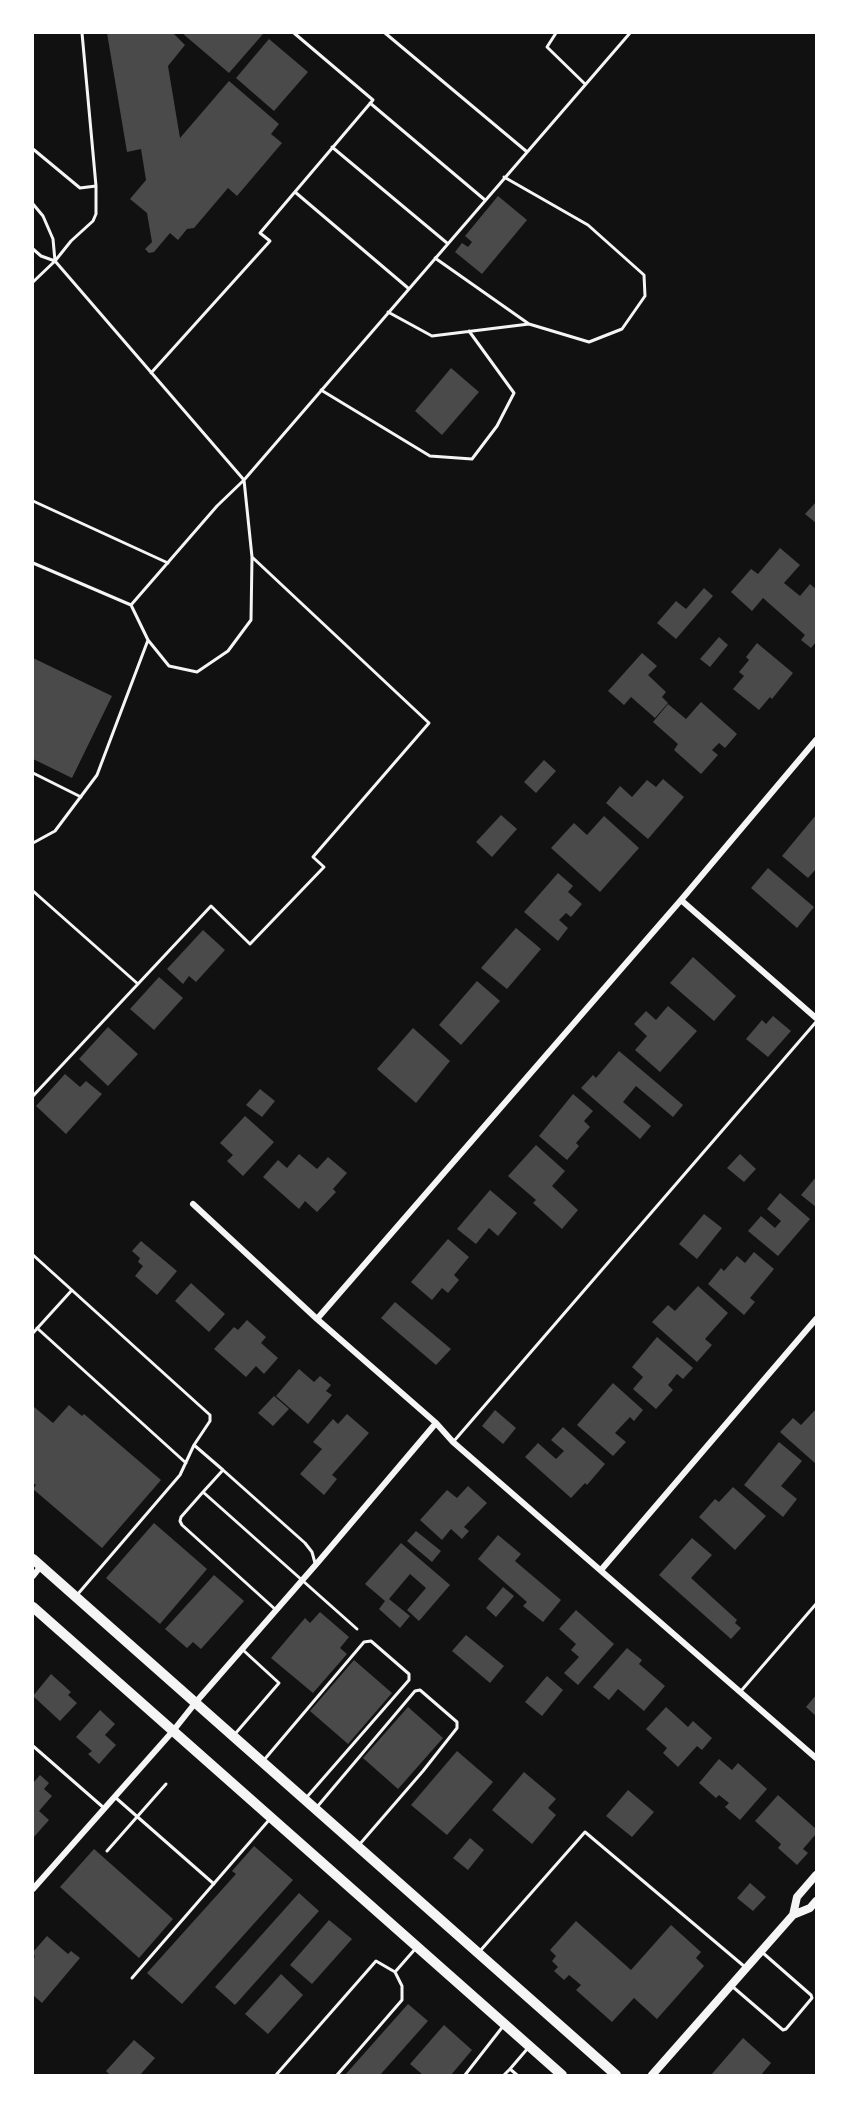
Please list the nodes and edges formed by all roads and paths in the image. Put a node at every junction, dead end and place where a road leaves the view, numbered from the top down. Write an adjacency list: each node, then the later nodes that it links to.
1 (82, 33): 12 (lane)
2 (294, 33): 7 (lane)
3 (385, 33): 10 (lane)
4 (556, 33): 6 (lane)
5 (630, 33): 6 (lane)
6 (585, 84): 10 (lane)
7 (370, 103): 8 (lane); 14 (lane)
8 (332, 147): 13 (lane); 16 (lane)
9 (33, 149): 12 (lane)
10 (526, 151): 11 (lane)
11 (504, 177): 14 (lane); 23 (lane)
12 (96, 186): 19 (lane)
13 (295, 192): 21 (lane); 25 (lane)
14 (484, 200): 16 (lane)
15 (33, 204): 19 (lane)
16 (447, 243): 18 (lane)
17 (33, 249): 19 (lane)
18 (435, 258): 21 (lane); 23 (lane)
19 (55, 261): 20 (lane); 25 (lane)
20 (33, 282)
21 (408, 288): 22 (lane)
22 (388, 312): 24 (lane); 26 (lane)
23 (529, 324): 24 (lane)
24 (469, 331): 26 (lane)
25 (151, 373): 27 (lane)
26 (321, 390): 27 (lane)
27 (244, 480): 29 (lane); 30 (lane)
28 (33, 501): 30 (lane)
29 (252, 557): 33 (lane); 40 (lane)
30 (168, 563): 32 (lane)
31 (33, 564): 32 (lane)
32 (131, 605): 33 (lane)
33 (148, 640): 36 (lane)
34 (816, 740): 39 (street)
35 (33, 773): 36 (lane)
36 (81, 796): 37 (lane)
37 (33, 843)
38 (33, 891): 40 (lane)
39 (681, 900): 41 (street); 48 (street)
40 (138, 984): 42 (lane)
41 (816, 1020): 53 (lane)
42 (33, 1096)
43 (193, 1204): 48 (street)
44 (33, 1255): 45 (lane)
45 (37, 1258): 46 (lane); 47 (lane)
46 (33, 1262)
47 (72, 1289): 50 (lane); 54 (lane)
48 (317, 1319): 52 (street)
49 (816, 1319): 60 (street)
50 (37, 1328): 51 (lane); 55 (lane)
51 (33, 1333)
52 (436, 1423): 53 (street); 59 (street)
53 (453, 1442): 60 (street)
54 (194, 1445): 55 (lane); 56 (lane)
55 (186, 1463): 63 (lane)
56 (222, 1470): 57 (lane); 59 (lane)
57 (203, 1492): 62 (lane); 66 (lane)
58 (37, 1563): 61 (street); 63 (main road)
59 (316, 1565): 62 (street)
60 (601, 1570): 69 (street)
61 (33, 1576)
62 (302, 1581): 66 (street); 67 (lane)
63 (75, 1596): 70 (main road)
64 (816, 1604): 69 (lane)
65 (33, 1606): 71 (main road)
66 (276, 1610): 68 (street)
67 (357, 1629)
68 (242, 1649): 70 (street); 72 (lane)
69 (740, 1693): 74 (street)
70 (196, 1702): 71 (street); 72 (main road)
71 (173, 1731): 77 (street); 82 (main road)
72 (233, 1736): 75 (main road)
73 (33, 1746): 79 (lane)
74 (816, 1758)
75 (263, 1762): 78 (main road); 78 (lane)
76 (166, 1784): 81 (lane)
77 (114, 1797): 79 (street); 81 (lane)
78 (305, 1799): 80 (main road)
79 (104, 1809): 87 (street)
80 (315, 1809): 83 (main road); 83 (lane)
81 (137, 1817): 84 (lane); 86 (lane)
82 (271, 1817): 86 (lane); 90 (main road)
83 (358, 1846): 92 (main road)
84 (107, 1851)
85 (815, 1877): 89 (street)
86 (214, 1884): 95 (lane)
87 (33, 1889)
88 (816, 1901): 89 (street)
89 (793, 1914): 91 (street)
90 (417, 1946): 94 (lane); 97 (main road)
91 (761, 1952): 93 (street); 96 (lane)
92 (478, 1953): 93 (lane); 106 (main road)
93 (747, 1969): 96 (street)
94 (395, 1972): 100 (lane); 101 (lane)
95 (132, 1977)
96 (732, 1986): 107 (street)
97 (505, 2024): 98 (main road); 102 (lane)
98 (530, 2046): 99 (lane); 105 (main road)
99 (510, 2069): 103 (lane); 104 (lane)
100 (276, 2075)
101 (337, 2075)
102 (465, 2075)
103 (504, 2075)
104 (517, 2075)
105 (562, 2075)
106 (616, 2075)
107 (652, 2075)

